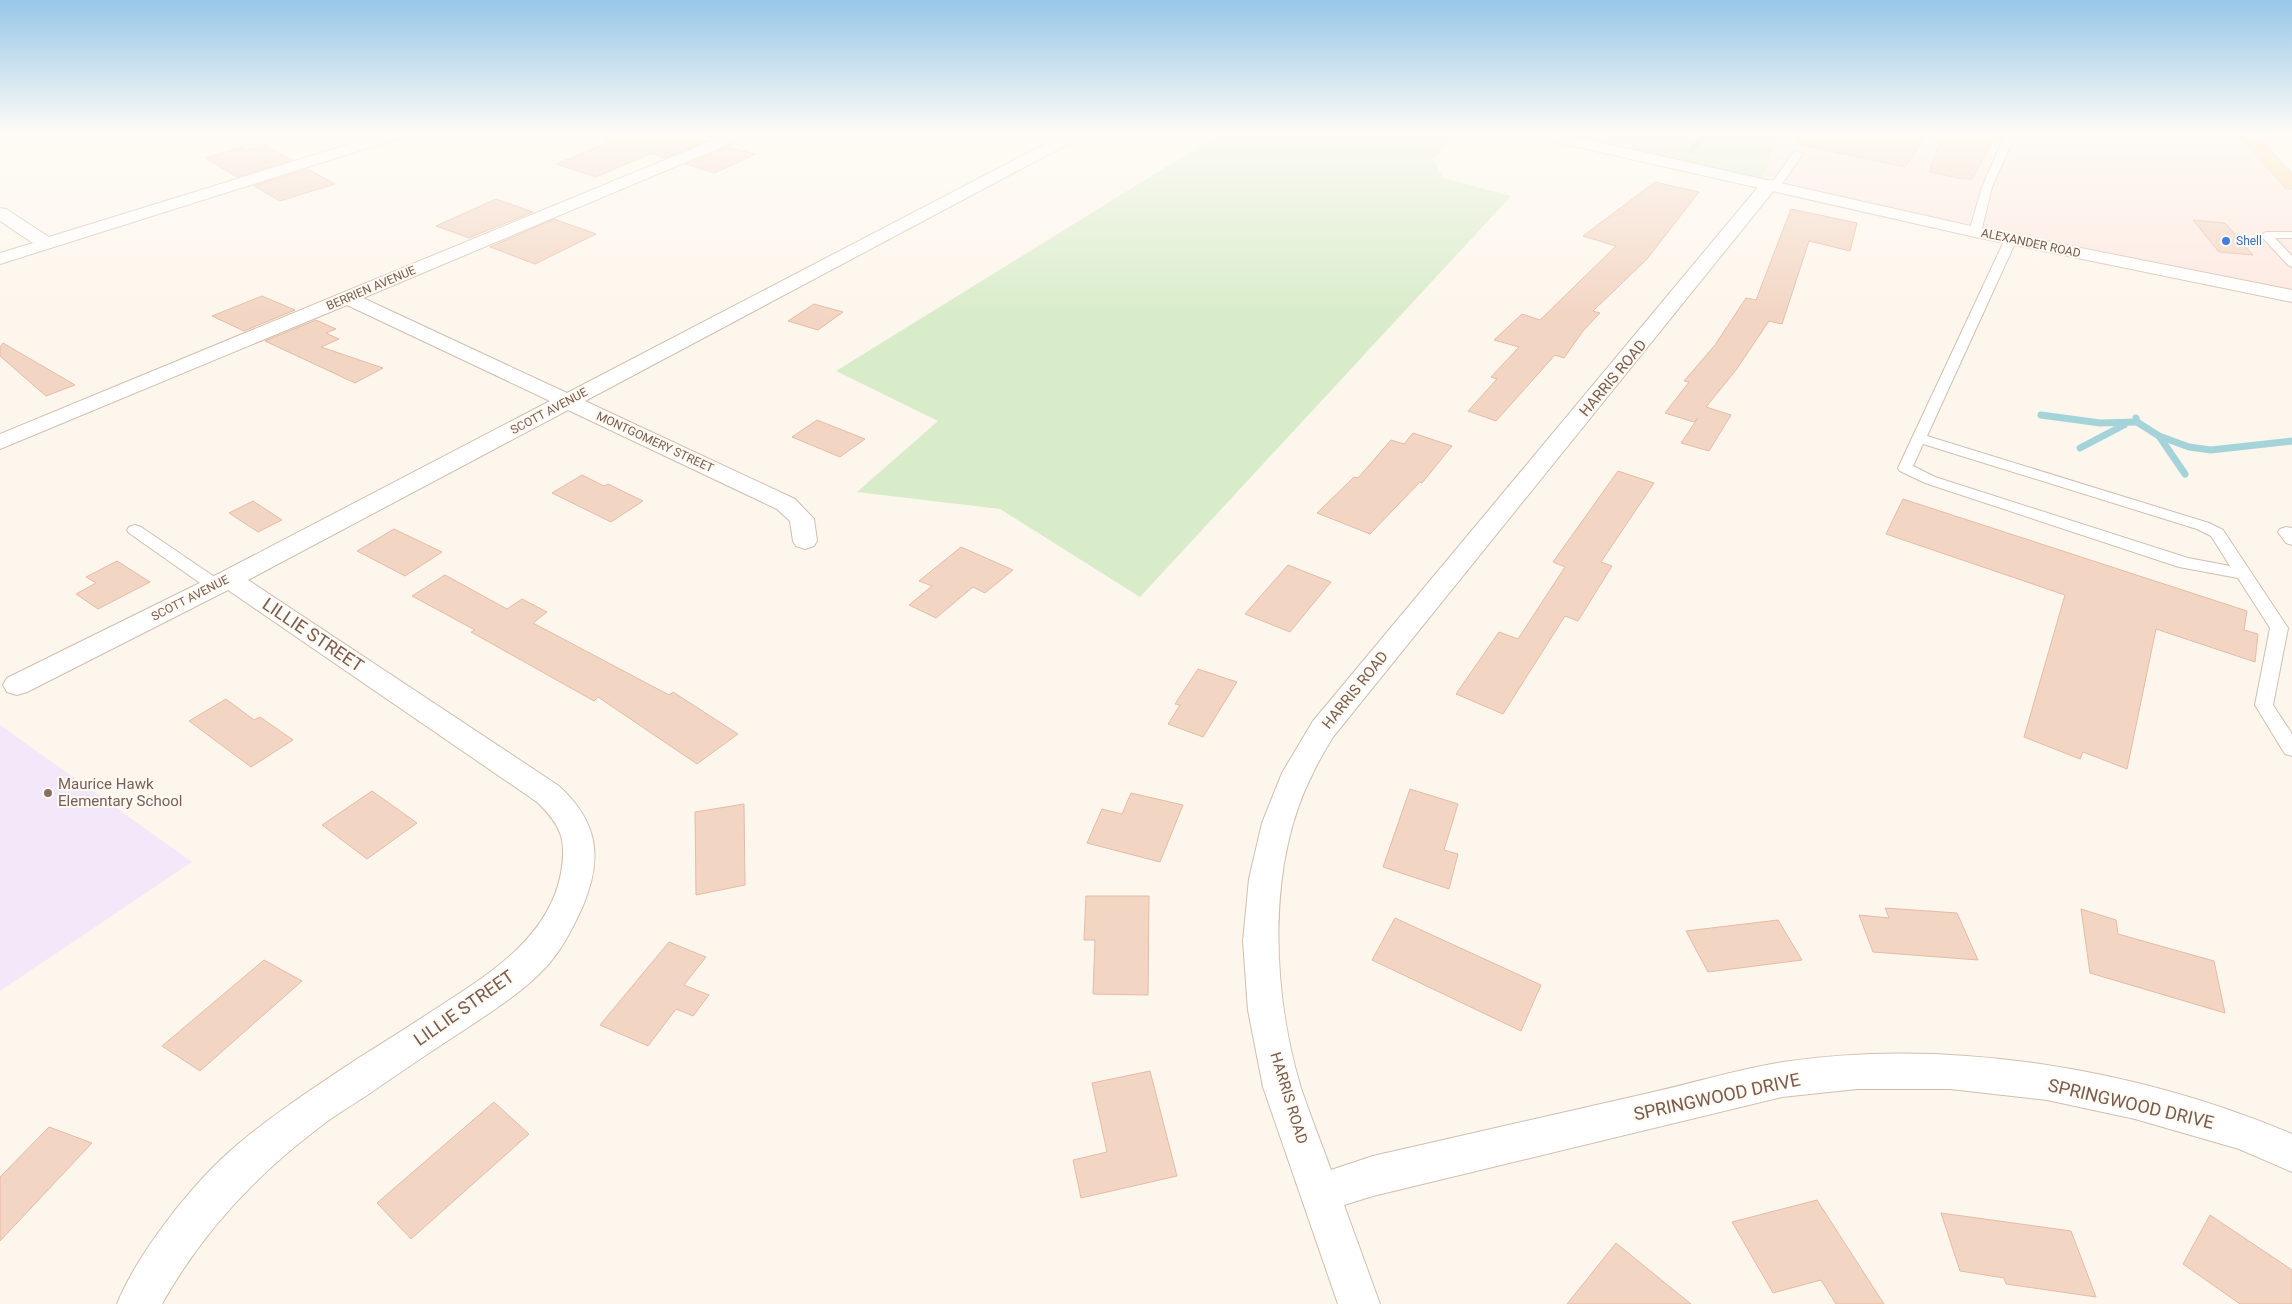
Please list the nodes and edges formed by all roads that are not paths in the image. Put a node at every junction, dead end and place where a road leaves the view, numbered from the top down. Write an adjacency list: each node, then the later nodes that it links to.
1 (203, 194): 11 (street)
2 (597, 194): 15 (street, BERRIEN AVENUE)
3 (962, 194): 16 (street, SCOTT AVENUE)
4 (1766, 194): 28 (street, HARRIS ROAD)
5 (1807, 194): 8 (street, ALEXANDER ROAD)
6 (1985, 194): 8 (lane)
7 (0, 213): 11 (street)
8 (1976, 232): 10 (street, ALEXANDER ROAD)
9 (2292, 235): 13 (lane)
10 (2011, 239): 14 (street, ALEXANDER ROAD); 18 (lane)
11 (47, 244): 12 (street)
12 (0, 259)
13 (2292, 263)
14 (2292, 296)
15 (348, 298): 16 (street, MONTGOMERY STREET); 17 (street, BERRIEN AVENUE)
16 (568, 401): 22 (street, MONTGOMERY STREET); 24 (street, SCOTT AVENUE)
17 (5, 435)
18 (1919, 438): 23 (lane); 23 (lane)
19 (134, 530): 24 (lane)
20 (2292, 533): 21 (lane)
21 (2292, 540)
22 (805, 541)
23 (2245, 574): 26 (lane)
24 (222, 582): 25 (street, SCOTT AVENUE); 29 (street, LILLIE STREET)
25 (17, 685)
26 (2292, 749)
27 (2292, 1154): 28 (street, SPRINGWOOD DRIVE)
28 (1320, 1193): 30 (street, HARRIS ROAD)
29 (138, 1304)
30 (1359, 1304)

